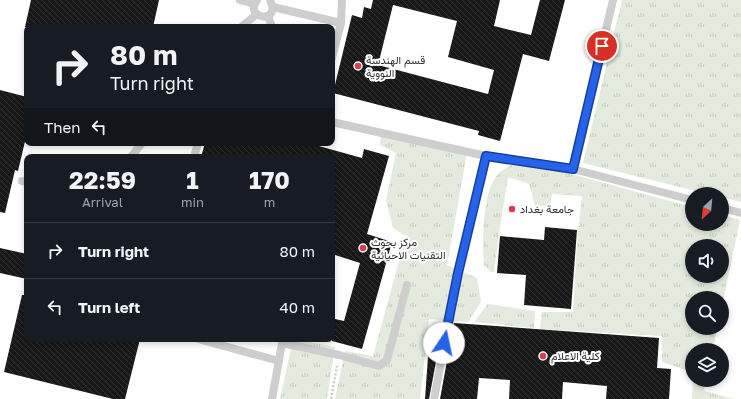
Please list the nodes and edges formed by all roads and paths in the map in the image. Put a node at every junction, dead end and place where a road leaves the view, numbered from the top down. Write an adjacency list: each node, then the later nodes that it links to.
1 (240, 0): 4 (lane)
2 (342, 0): 8 (lane)
3 (613, 0): 17 (lane)
4 (256, 2): 6 (lane)
5 (272, 3): 7 (lane); 8 (lane)
6 (257, 14): 7 (lane); 9 (lane)
7 (268, 16): 10 (lane)
8 (341, 23): 11 (lane); 12 (lane)
9 (245, 24)
10 (271, 24)
11 (335, 26)
12 (335, 46)
13 (335, 123): 16 (lane)
14 (140, 146): 15 (lane)
15 (133, 154)
16 (486, 156): 17 (lane); 27 (lane)
17 (573, 169): 18 (lane)
18 (685, 198)
19 (729, 210): 20 (lane)
20 (741, 213)
21 (407, 285): 23 (lane)
22 (209, 342): 24 (lane)
23 (339, 355): 24 (lane); 26 (path)
24 (279, 361): 25 (lane)
25 (272, 399)
26 (331, 399)
27 (434, 399)

